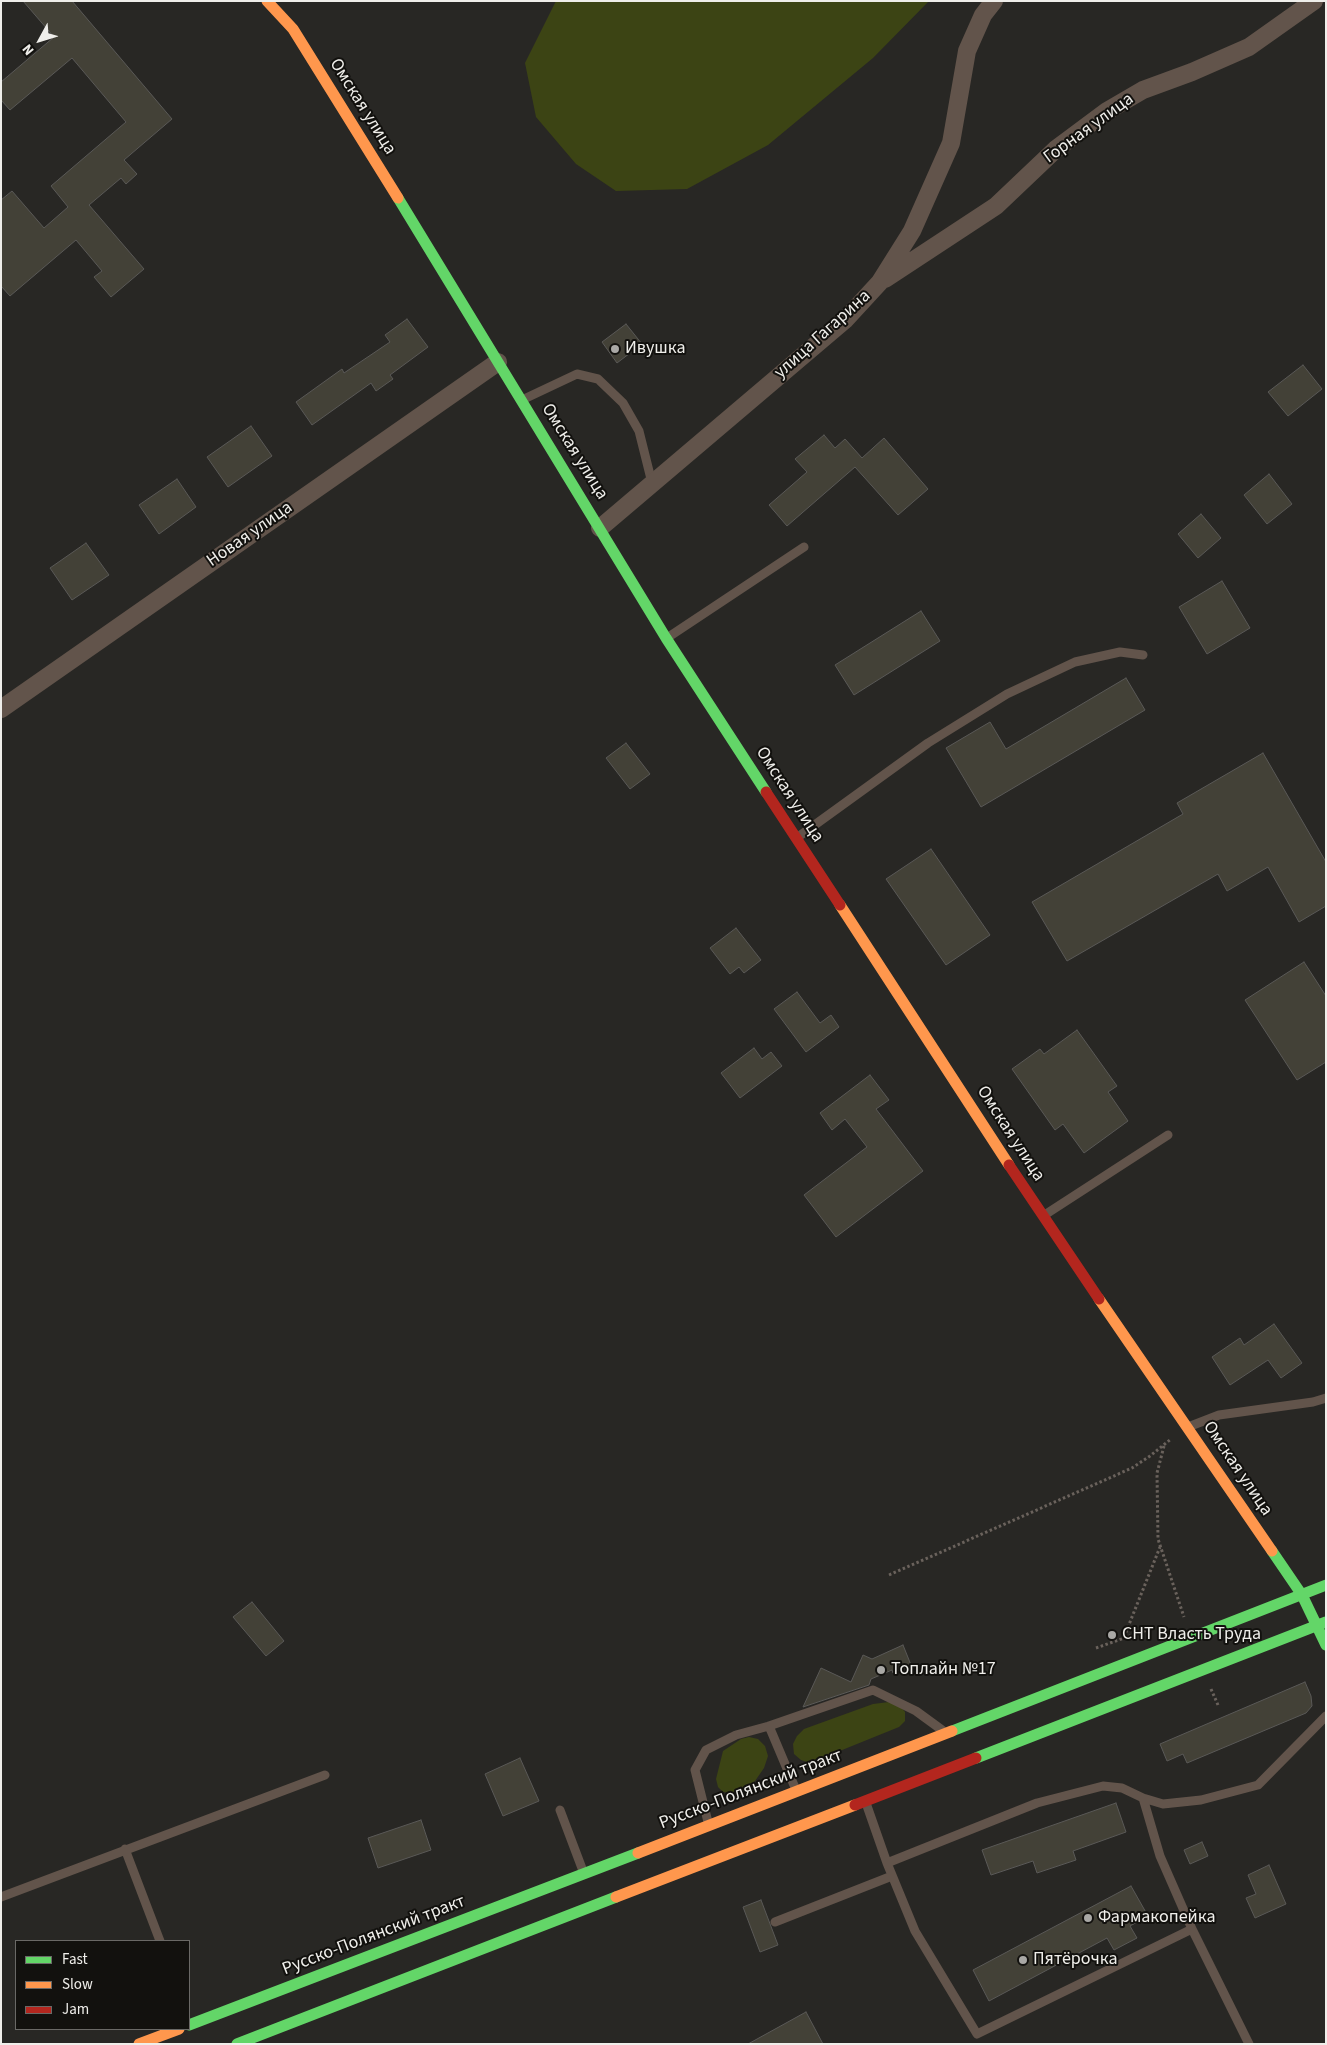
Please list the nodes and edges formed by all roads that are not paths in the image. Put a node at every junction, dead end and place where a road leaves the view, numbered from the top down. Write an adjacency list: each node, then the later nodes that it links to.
1 (267, 1): 6 (main road, Омская улица)
2 (994, 1): 5 (street, улица Гагарина)
3 (1311, 4): 4 (lane); 5 (street, Горная улица)
4 (1326, 5)
5 (880, 282): 8 (street, улица Гагарина)
6 (498, 362): 7 (main road, Омская улица); 13 (street, Новая улица)
7 (522, 400): 8 (lane); 9 (main road, Омская улица)
8 (652, 484): 9 (street, улица Гагарина)
9 (600, 528): 11 (main road, Омская улица)
10 (804, 546): 11 (lane)
11 (666, 638): 14 (main road, Омская улица)
12 (1143, 655): 14 (lane)
13 (1, 709)
14 (796, 838): 16 (main road, Омская улица)
15 (1168, 1135): 16 (lane)
16 (1042, 1216): 18 (main road, Омская улица)
17 (1326, 1398): 18 (lane)
18 (1188, 1427): 20 (main road, Омская улица)
19 (1326, 1585): 20 (main road, Русско-Полянский тракт)
20 (1302, 1595): 21 (main road, Омская улица); 25 (main road, Русско-Полянский тракт)
21 (1322, 1624): 22 (main road, Омская улица); 29 (main road)
22 (1326, 1645)
23 (1326, 1716): 28 (lane)
24 (769, 1726): 25 (lane); 27 (lane); 31 (lane)
25 (946, 1734): 27 (main road, Русско-Полянский тракт)
26 (325, 1775): 32 (lane)
27 (797, 1792): 31 (main road, Русско-Полянский тракт)
28 (1143, 1798): 33 (lane); 38 (lane)
29 (865, 1801): 33 (lane); 43 (main road)
30 (560, 1810): 34 (lane)
31 (708, 1825): 34 (main road, Русско-Полянский тракт)
32 (125, 1849): 36 (lane); 39 (lane)
33 (887, 1863): 35 (lane)
34 (584, 1874): 40 (main road, Русско-Полянский тракт)
35 (892, 1876): 37 (lane); 38 (lane)
36 (1, 1897)
37 (775, 1922)
38 (1192, 1929): 44 (lane)
39 (160, 1940)
40 (190, 2021)
41 (177, 2030): 42 (main road)
42 (139, 2044)
43 (237, 2044)
44 (1249, 2044)

